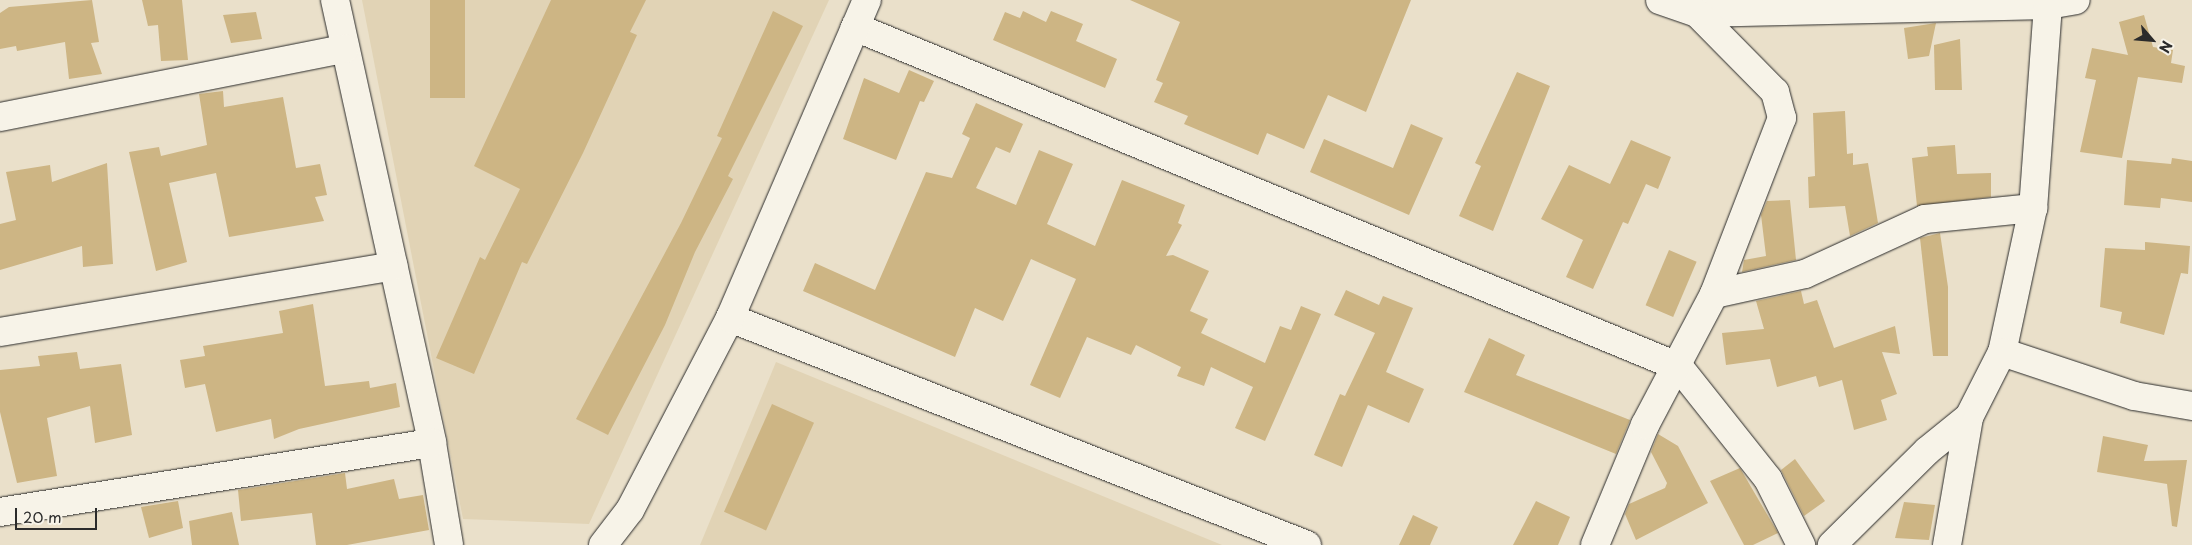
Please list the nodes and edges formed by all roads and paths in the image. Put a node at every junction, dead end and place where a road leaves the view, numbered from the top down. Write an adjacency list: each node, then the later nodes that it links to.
1 (335, 0): 9 (street)
2 (867, 0): 8 (street)
3 (1660, 0): 7 (street)
4 (2076, 0): 6 (street)
5 (1912, 4): 6 (street); 7 (street)
6 (2048, 4): 11 (street)
7 (1697, 13): 13 (street)
8 (855, 27): 14 (street); 17 (street)
9 (344, 49): 10 (street); 12 (street)
10 (0, 116)
11 (2033, 208): 13 (street); 16 (street)
12 (394, 266): 15 (street); 20 (street)
13 (1714, 294): 17 (street)
14 (730, 318): 23 (street); 24 (street)
15 (0, 332)
16 (2002, 352): 18 (street); 19 (street)
17 (1679, 367): 25 (street); 26 (street)
18 (2192, 406)
19 (1969, 416): 27 (street); 28 (street)
20 (432, 443): 21 (street); 22 (street)
21 (0, 512)
22 (449, 545)
23 (603, 545)
24 (1307, 545)
25 (1595, 545)
26 (1801, 545)
27 (1832, 545)
28 (1947, 545)

